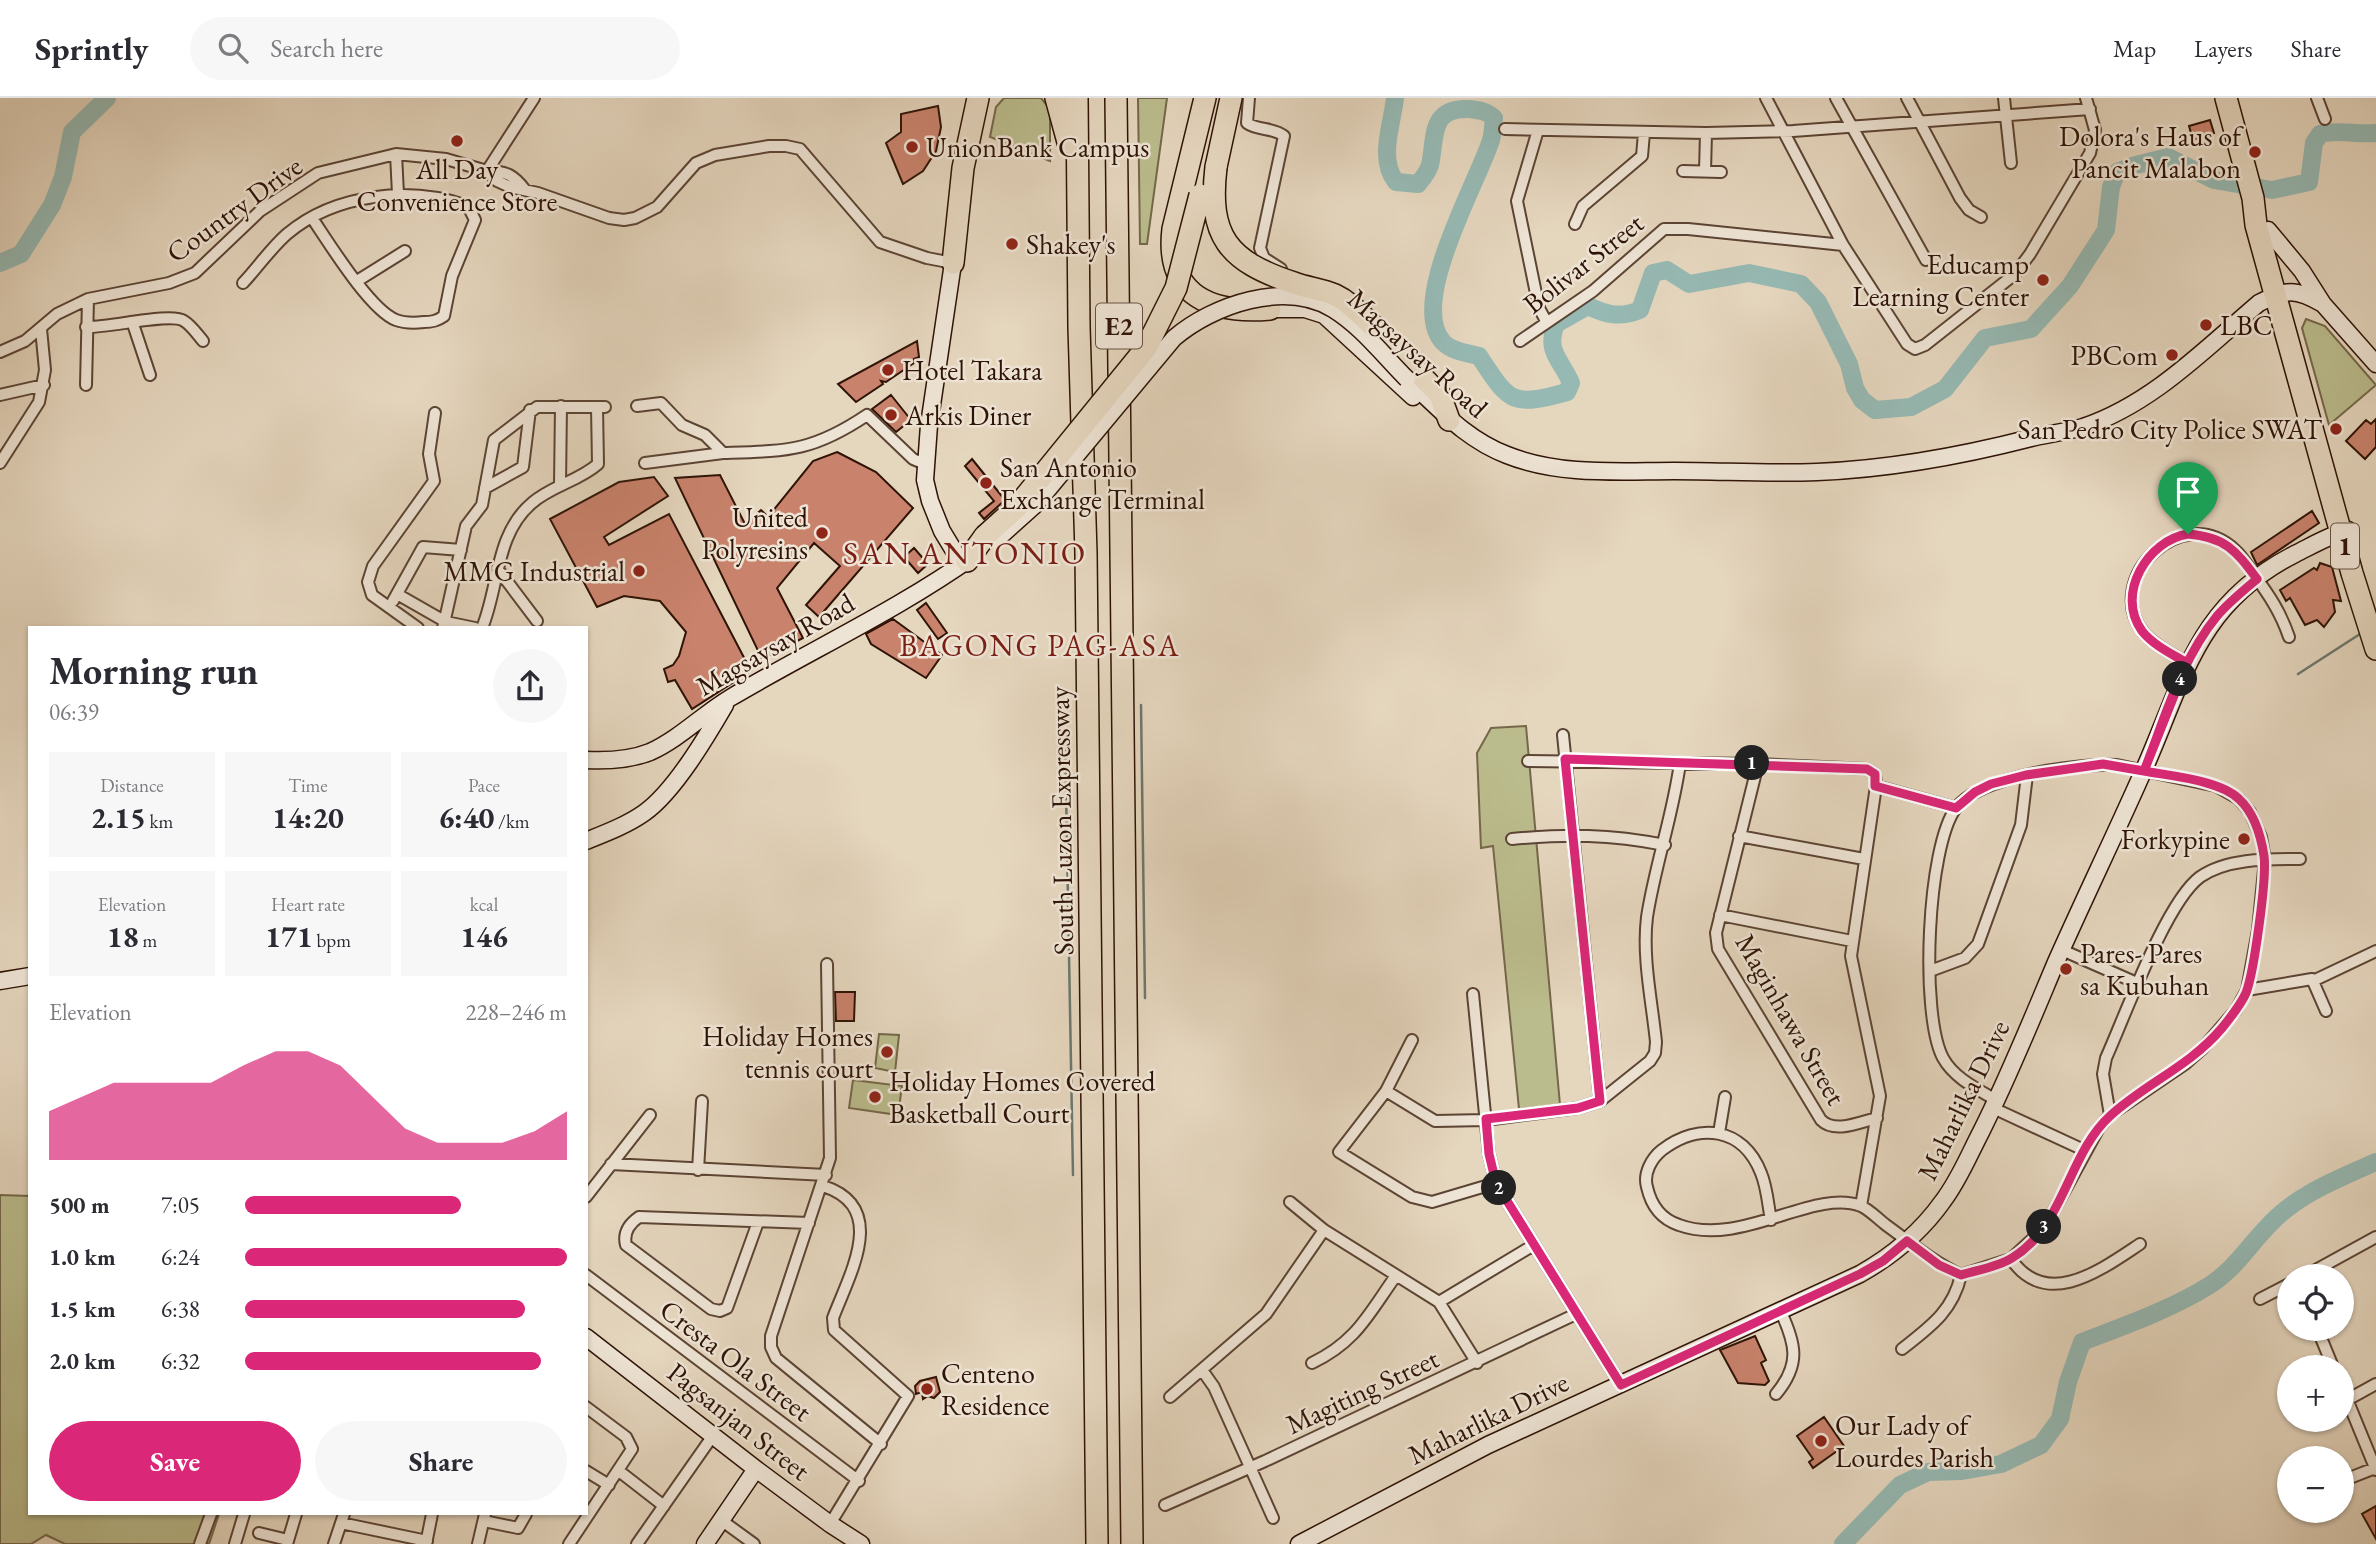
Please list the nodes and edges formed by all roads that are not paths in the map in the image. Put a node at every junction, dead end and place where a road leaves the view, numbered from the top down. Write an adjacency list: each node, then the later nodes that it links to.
1 (534, 98): 29 (street)
2 (978, 98): 43 (highway)
3 (993, 98): 43 (highway)
4 (1056, 98): 36 (highway)
5 (1077, 98): 36 (highway, South Luzon Expressway / E2)
6 (1116, 98): 205 (highway, E2)
7 (1205, 98): 51 (highway)
8 (1231, 98): 26 (highway)
9 (1249, 98): 45 (street)
10 (1766, 98): 23 (street)
11 (1836, 98): 20 (street)
12 (1906, 98): 19 (street)
13 (2004, 98): 17 (street)
14 (2226, 98): 35 (highway, 1)
15 (2318, 98): 18 (street)
16 (2088, 104): 17 (street); 41 (street)
17 (2006, 115): 19 (street); 28 (street)
18 (2325, 119)
19 (1919, 121): 20 (street); 37 (street)
20 (1851, 128): 23 (street); 44 (street)
21 (1505, 129): 22 (street)
22 (1538, 130): 24 (street); 52 (street)
23 (1782, 130): 25 (street); 41 (street)
24 (1644, 133): 25 (street); 39 (street)
25 (1706, 133): 31 (street)
26 (1222, 138): 68 (highway, bridge); 76 (highway, bridge)
27 (396, 154): 29 (street, Country Drive); 34 (street); 49 (street, Country Drive)
28 (2011, 163)
29 (487, 171): 33 (street, Country Drive); 33 (street)
30 (1683, 171): 31 (street)
31 (1705, 171): 32 (street)
32 (1721, 172)
33 (525, 190): 43 (street)
34 (398, 194): 38 (street); 46 (street)
35 (2253, 198): 40 (highway, 1); 48 (highway, 1)
36 (1077, 214): 204 (highway, South Luzon Expressway / E2)
37 (1981, 216)
38 (312, 218): 46 (street); 47 (street)
39 (1575, 224)
40 (2268, 230): 48 (highway, 1); 50 (street)
41 (1843, 245): 52 (street, Bolivar Street)
42 (405, 251): 46 (street)
43 (954, 253): 72 (street)
44 (1926, 260)
45 (1276, 266): 51 (street); 68 (street)
46 (357, 281)
47 (243, 283)
48 (2280, 293): 50 (street); 68 (street, Magsaysay Road); 75 (highway, 1)
49 (88, 299): 54 (street); 55 (street, Country Drive)
50 (2323, 304): 59 (street)
51 (1270, 309): 68 (street)
52 (1546, 321): 57 (street, Bolivar Street)
53 (133, 324): 54 (street); 56 (street); 60 (street)
54 (86, 327): 62 (street)
55 (41, 329): 58 (street, Country Drive); 61 (street)
56 (203, 341)
57 (1520, 341)
58 (0, 352)
59 (2376, 364)
60 (150, 375)
61 (44, 385): 63 (street); 70 (street)
62 (86, 385)
63 (0, 395)
64 (637, 405): 69 (street)
65 (561, 406): 66 (street); 73 (street); 73 (street)
66 (530, 410): 74 (street); 74 (street)
67 (435, 413): 84 (street)
68 (1453, 424): 76 (street, Magsaysay Road, bridge)
69 (723, 453): 71 (street); 72 (street)
70 (0, 463)
71 (645, 463)
72 (925, 464): 78 (street)
73 (560, 485): 79 (street)
74 (485, 488): 77 (street)
75 (2346, 531): 80 (street, Maharlika Drive); 81 (highway, 1); 87 (highway, 1)
76 (990, 538): 78 (highway)
77 (461, 550): 83 (street); 83 (street)
78 (964, 563): 89 (street, Magsaysay Road)
79 (497, 568): 82 (street); 85 (street)
80 (2257, 579): 86 (street); 88 (street, Maharlika Drive); 88 (street)
81 (2376, 615)
82 (537, 621)
83 (444, 625)
84 (415, 626)
85 (482, 626)
86 (2289, 636)
87 (2376, 649)
88 (2187, 663): 96 (street, Maharlika Drive)
89 (728, 699): 92 (street, Magsaysay Road); 103 (street)
90 (1563, 735): 91 (street)
91 (1565, 759): 93 (street); 94 (street); 100 (street)
92 (588, 760)
93 (1528, 761)
94 (1680, 763): 95 (street); 104 (street)
95 (1758, 764): 98 (street); 101 (street, Maginhawa Street)
96 (2144, 771): 97 (street); 107 (street); 110 (street, Maharlika Drive)
97 (2026, 775): 99 (street); 113 (street)
98 (1875, 786): 99 (street); 105 (street, Maginhawa Street)
99 (1956, 808): 113 (street)
100 (1572, 834): 102 (street); 104 (street); 125 (street)
101 (1739, 836): 105 (street); 108 (street, Maginhawa Street)
102 (1511, 839)
103 (588, 840)
104 (1665, 845): 125 (street)
105 (1864, 859): 109 (street, Maginhawa Street)
106 (2300, 859): 107 (street)
107 (2264, 860): 117 (street); 118 (street)
108 (1720, 915): 109 (street); 129 (street, Maginhawa Street)
109 (1852, 941): 129 (street, Maginhawa Street)
110 (2062, 950): 117 (street); 126 (street, Maharlika Drive)
111 (2376, 951): 116 (street)
112 (827, 964): 135 (street)
113 (1930, 971): 126 (street)
114 (28, 976): 115 (street)
115 (0, 981)
116 (2315, 981): 118 (street); 120 (street)
117 (2138, 984): 128 (street)
118 (2247, 990): 128 (street)
119 (1473, 994): 130 (street)
120 (2326, 1011)
121 (1412, 1040): 122 (street)
122 (1386, 1091): 130 (street); 136 (street)
123 (1725, 1097): 131 (street)
124 (702, 1101): 134 (street)
125 (1600, 1101): 130 (street)
126 (1994, 1104): 132 (street); 145 (street, Maharlika Drive)
127 (650, 1115): 133 (street)
128 (2110, 1115): 132 (street)
129 (1877, 1118): 139 (street, Maginhawa Street)
130 (1486, 1119): 136 (street)
131 (1719, 1133): 140 (street); 140 (street)
132 (2086, 1151): 148 (street)
133 (611, 1164): 134 (street); 137 (street)
134 (698, 1170): 135 (street)
135 (824, 1181): 142 (street); 171 (street)
136 (1496, 1183): 147 (street)
137 (588, 1194)
138 (1290, 1202): 143 (street)
139 (1861, 1206): 140 (street); 145 (street)
140 (1771, 1220)
141 (758, 1222): 141 (street); 142 (street)
142 (809, 1223): 171 (street)
143 (1324, 1230): 152 (street); 162 (street)
144 (2376, 1237): 149 (street)
145 (1907, 1241): 150 (street); 156 (street, Maharlika Drive)
146 (2140, 1244): 148 (street)
147 (1532, 1246): 155 (street); 157 (street)
148 (2011, 1259): 150 (street)
149 (2327, 1264)
150 (1961, 1275): 159 (street)
151 (588, 1277): 178 (street, Cresta Ola Street)
152 (1395, 1277): 155 (street); 160 (street)
153 (2277, 1290): 154 (street)
154 (2260, 1299)
155 (1439, 1301): 161 (street)
156 (1780, 1310): 164 (street, Maharlika Drive); 165 (street)
157 (1576, 1314): 161 (street, Magiting Street); 164 (street)
158 (588, 1338): 170 (street, Pagsanjan Street)
159 (1902, 1349)
160 (1312, 1363)
161 (1477, 1363): 172 (street, Magiting Street)
162 (1202, 1370): 167 (street); 172 (street)
163 (2376, 1384): 166 (street)
164 (1621, 1385): 206 (street, Maharlika Drive)
165 (1776, 1394)
166 (2354, 1396)
167 (1170, 1397)
168 (588, 1408): 175 (street)
169 (2354, 1417): 174 (street)
170 (714, 1434): 173 (street, Pagsanjan Street); 181 (street)
171 (881, 1444): 178 (street)
172 (1250, 1466): 180 (street, Magiting Street); 189 (street)
173 (756, 1469): 190 (street); 191 (street, Pagsanjan Street)
174 (2376, 1469): 177 (street)
175 (619, 1471): 179 (street); 181 (street)
176 (588, 1472): 179 (street)
177 (2354, 1477)
178 (859, 1481): 191 (street)
179 (610, 1485): 199 (street)
180 (1165, 1505)
181 (664, 1506): 200 (street)
182 (211, 1515): 195 (street)
183 (244, 1515): 196 (street)
184 (296, 1515): 193 (street)
185 (432, 1515): 194 (street)
186 (525, 1515): 188 (street)
187 (343, 1518): 194 (street); 197 (street)
188 (484, 1518): 198 (street)
189 (1273, 1518)
190 (721, 1520): 201 (street); 202 (street)
191 (830, 1524): 203 (street, Pagsanjan Street)
192 (259, 1533): 193 (street)
193 (288, 1542)
194 (426, 1542)
195 (200, 1544)
196 (235, 1544)
197 (334, 1544)
198 (478, 1544)
199 (569, 1544)
200 (637, 1544)
201 (705, 1544)
202 (754, 1544)
203 (861, 1544)
204 (1097, 1544)
205 (1132, 1544)
206 (1299, 1544)

